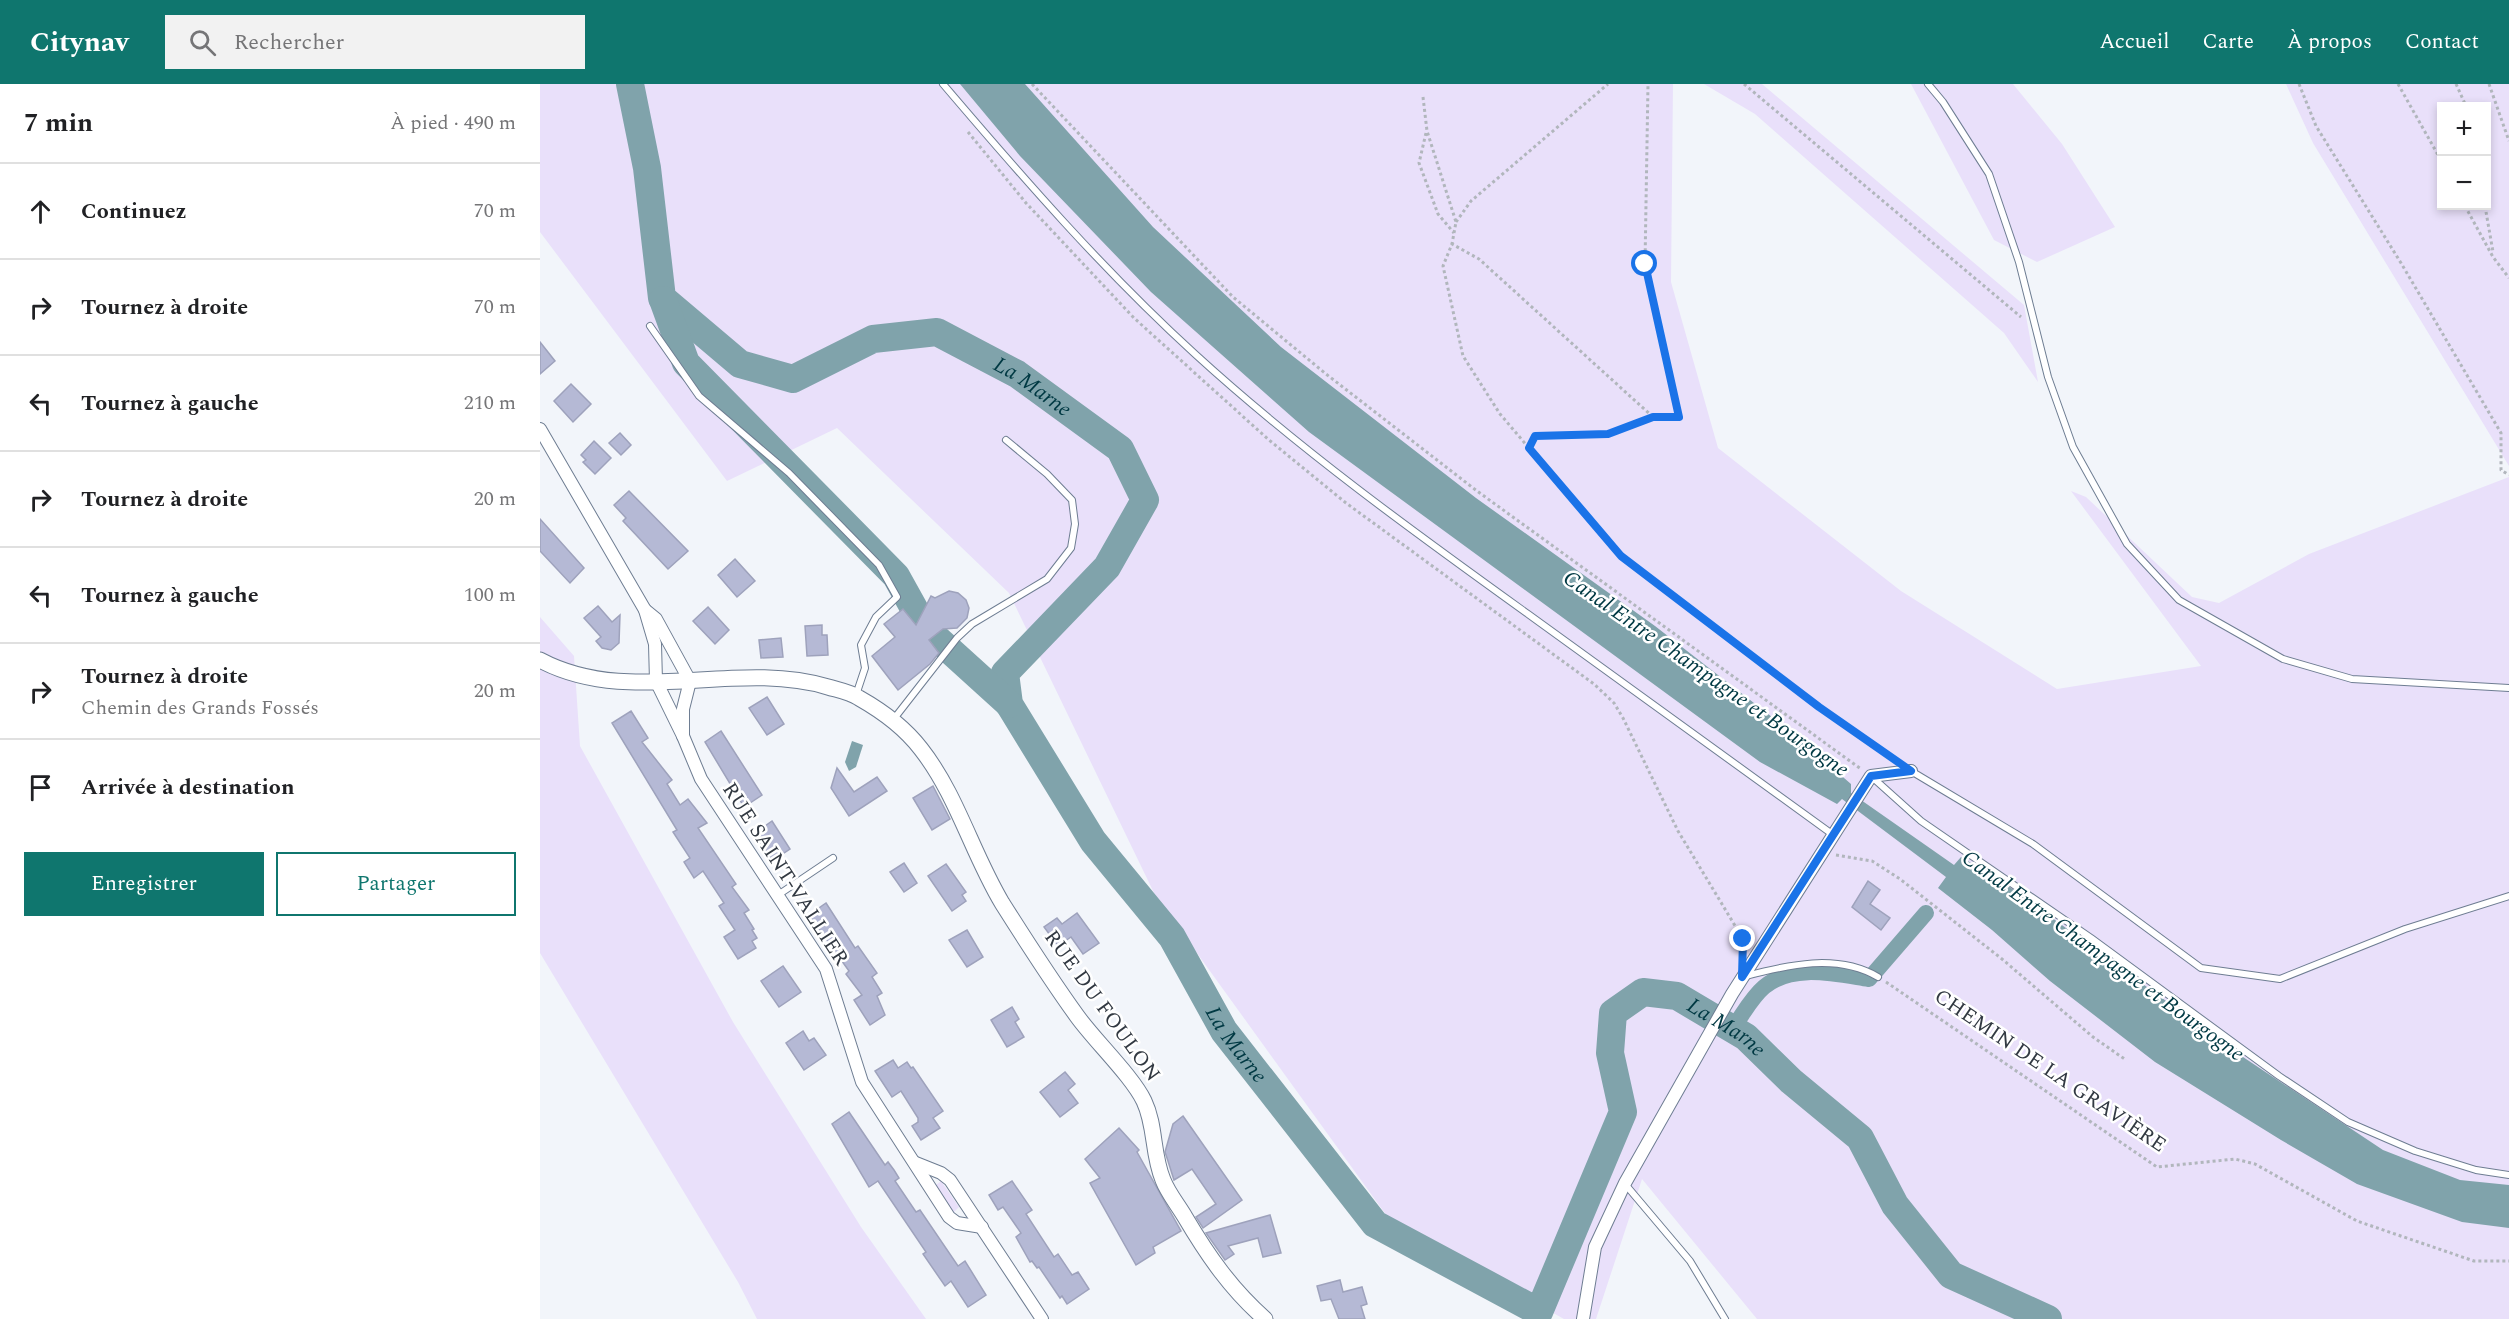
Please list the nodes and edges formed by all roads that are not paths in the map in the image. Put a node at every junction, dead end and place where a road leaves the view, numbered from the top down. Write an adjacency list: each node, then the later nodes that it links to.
1 (943, 84): 17 (lane)
2 (1928, 84): 11 (lane)
3 (650, 326): 12 (lane)
4 (540, 429): 5 (street)
5 (543, 440): 7 (street)
6 (1006, 440): 13 (lane)
7 (645, 610): 9 (street); 10 (street)
8 (540, 660): 9 (street, RUE DU FOULON)
9 (656, 681): 10 (street, RUE DU FOULON); 14 (street, RUE SAINT-VALLIER)
10 (690, 681): 12 (street, RUE DU FOULON); 14 (street)
11 (2509, 688)
12 (855, 695): 13 (street, RUE DU FOULON)
13 (893, 720): 28 (street, RUE DU FOULON)
14 (683, 735): 19 (street, RUE SAINT-VALLIER)
15 (1911, 771): 16 (street); 20 (lane)
16 (1871, 776): 17 (street); 24 (lane)
17 (1833, 834): 21 (street)
18 (833, 858): 19 (lane)
19 (778, 895): 23 (street, RUE SAINT-VALLIER)
20 (2509, 896)
21 (1742, 977): 22 (lane); 25 (street)
22 (1878, 977)
23 (915, 1163): 26 (street); 26 (street, RUE SAINT-VALLIER)
24 (2509, 1174)
25 (1624, 1184): 29 (street); 30 (lane)
26 (982, 1227): 27 (street)
27 (1042, 1319)
28 (1265, 1319)
29 (1583, 1319)
30 (1725, 1319)

